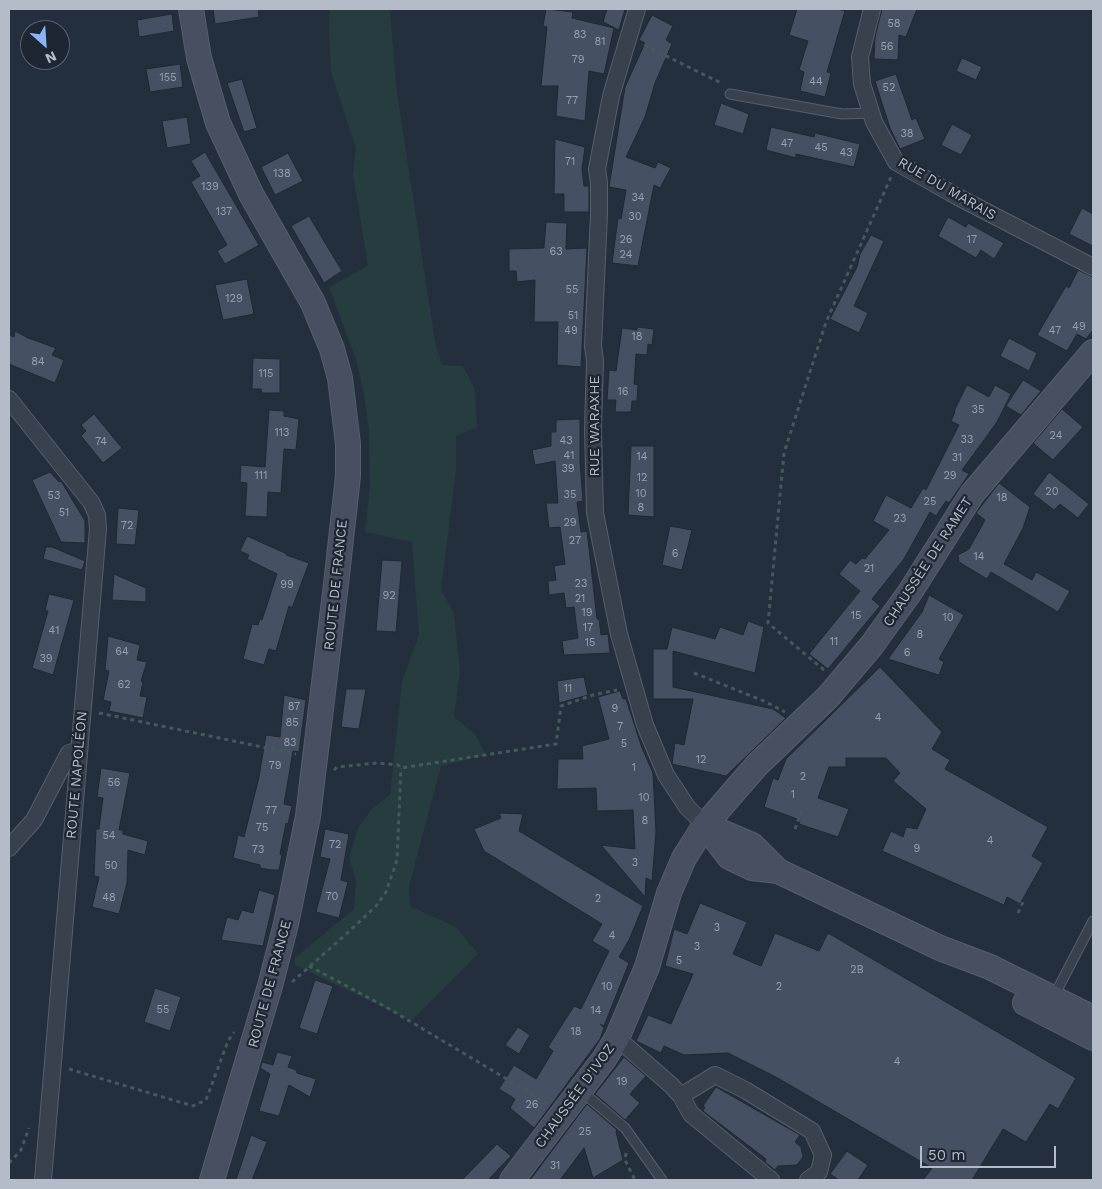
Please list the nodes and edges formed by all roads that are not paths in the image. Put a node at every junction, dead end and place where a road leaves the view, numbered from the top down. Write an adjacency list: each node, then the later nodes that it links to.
1 (191, 9): 20 (main road, ROUTE DE FRANCE)
2 (638, 9): 10 (street, RUE WARAXHE)
3 (872, 9): 5 (street, RUE DU MARAIS)
4 (730, 94): 5 (lane)
5 (873, 114): 6 (street, RUE DU MARAIS)
6 (1093, 267)
7 (1093, 352): 10 (main road, CHAUSSÉE DE RAMET)
8 (9, 400): 9 (street, ROUTE NAPOLÉON)
9 (79, 750): 11 (street); 19 (street, ROUTE NAPOLÉON)
10 (705, 825): 13 (main road); 15 (main road, CHAUSSÉE D'IVOZ)
11 (9, 848)
12 (1093, 921): 13 (lane)
13 (1049, 1007): 14 (main road); 16 (main road)
14 (1093, 1018)
15 (617, 1038): 17 (main road, CHAUSSÉE D'IVOZ); 18 (street)
16 (1093, 1038)
17 (580, 1090): 21 (main road, CHAUSSÉE D'IVOZ); 22 (lane)
18 (681, 1096): 23 (street); 24 (street)
19 (43, 1180)
20 (212, 1180)
21 (512, 1180)
22 (662, 1180)
23 (771, 1180)
24 (808, 1180)

